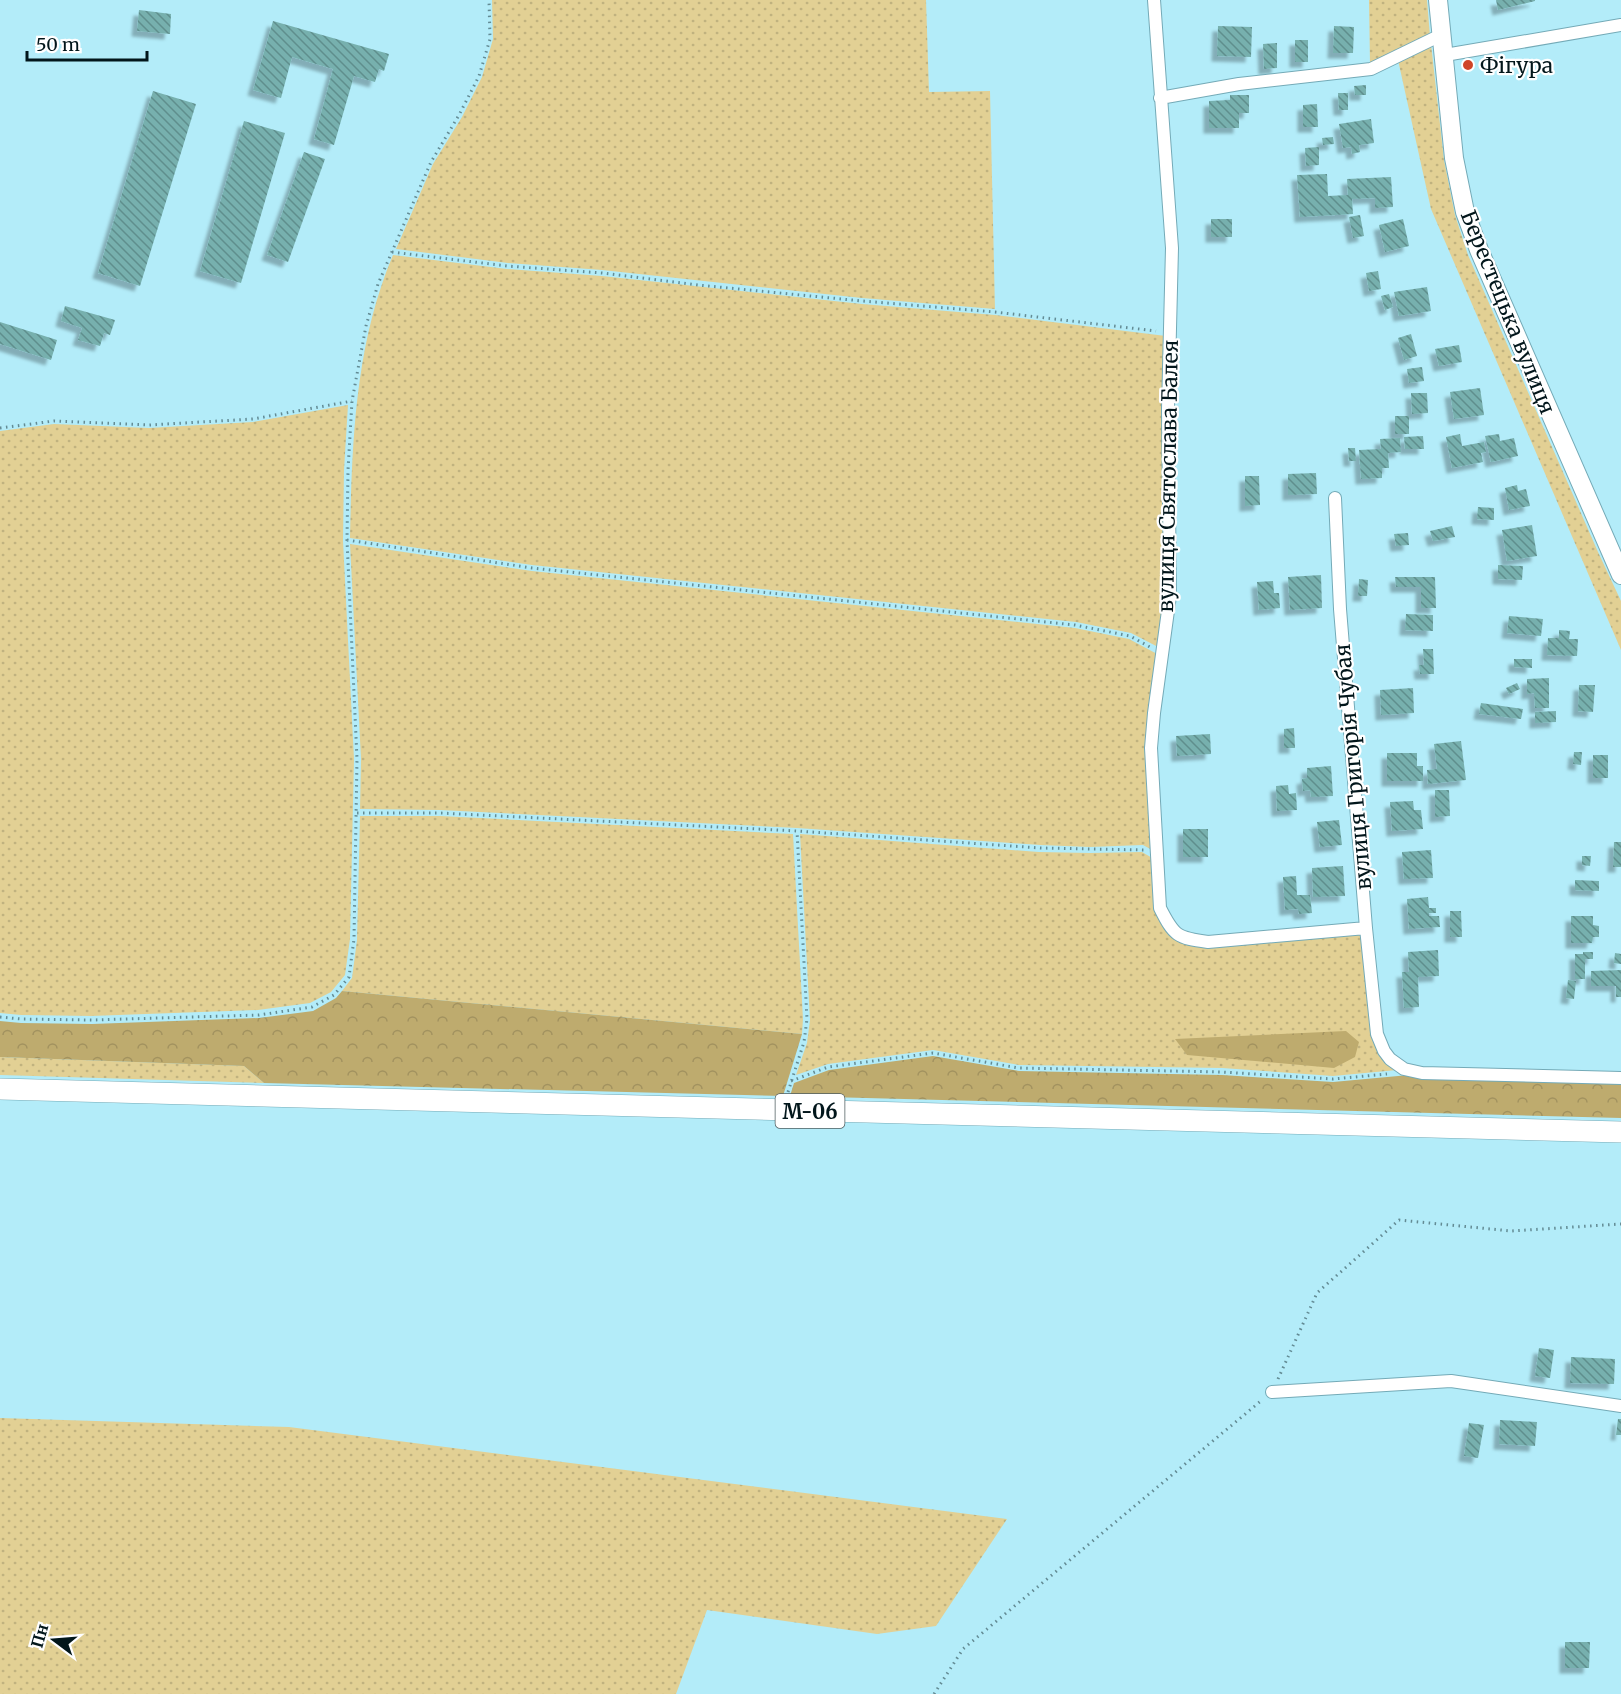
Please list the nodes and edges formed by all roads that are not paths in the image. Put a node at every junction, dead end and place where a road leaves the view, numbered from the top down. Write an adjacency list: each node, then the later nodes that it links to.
1 (1154, 0): 6 (street, вулиця Святослава Балея)
2 (1438, 0): 4 (main road, Берестецька вулиця)
3 (1621, 25): 5 (street)
4 (1441, 35): 5 (main road, Берестецька вулиця); 6 (street)
5 (1445, 55): 8 (main road, Берестецька вулиця)
6 (1160, 98): 9 (street, вулиця Святослава Балея)
7 (1335, 498): 9 (street, вулиця Григорія Чубая)
8 (1621, 575)
9 (1366, 928): 10 (street, вулиця Григорія Чубая)
10 (1621, 1078)
11 (0, 1089): 12 (highway, М-06)
12 (1621, 1132)
13 (1272, 1392): 14 (street)
14 (1621, 1406)

